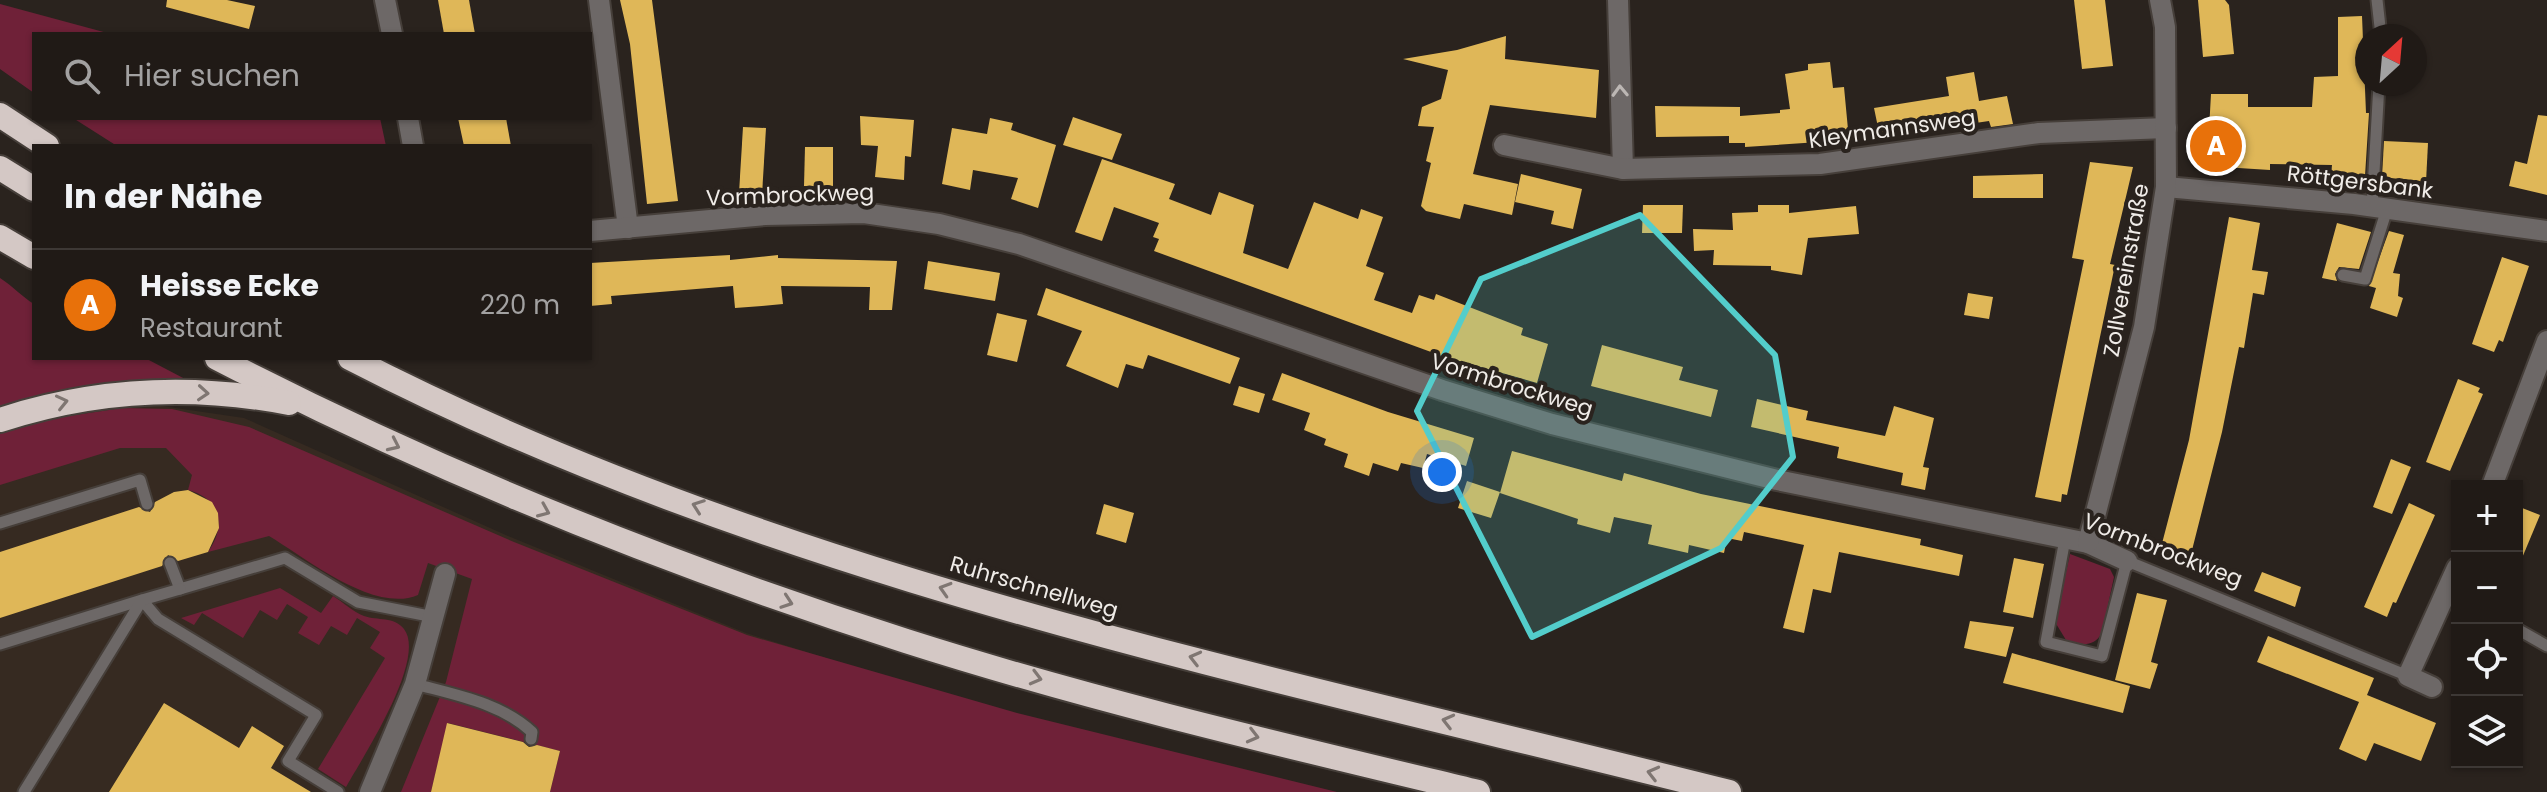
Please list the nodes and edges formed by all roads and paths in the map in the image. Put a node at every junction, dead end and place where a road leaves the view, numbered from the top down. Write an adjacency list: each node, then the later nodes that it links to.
1 (385, 0): 7 (street)
2 (599, 0): 20 (street)
3 (1618, 0): 16 (street, one-way to 3)
4 (2160, 0): 11 (street, Zollvereinstraße)
5 (2377, 0): 6 (lane)
6 (2380, 24)
7 (392, 32)
8 (2379, 96): 19 (lane)
9 (0, 115): 12 (highway)
10 (408, 120): 13 (street)
11 (2166, 128): 16 (street, Kleymannsweg); 17 (street, Zollvereinstraße)
12 (44, 144)
13 (413, 144)
14 (1504, 145): 16 (street, Kleymannsweg)
15 (0, 168): 18 (highway)
16 (1623, 169)
17 (2166, 187): 19 (street, Röttgersbank); 35 (street, Zollvereinstraße)
18 (32, 188)
19 (2379, 208): 22 (street, Röttgersbank); 25 (lane)
20 (628, 228): 21 (street, Vormbrockweg); 34 (street, Vormbrockweg)
21 (592, 231)
22 (2547, 231)
23 (0, 237): 24 (highway)
24 (32, 256)
25 (2343, 275)
26 (2547, 341): 31 (street)
27 (221, 360): 29 (highway)
28 (354, 360): 54 (highway, Ruhrschnellweg, one-way to 28)
29 (323, 412): 30 (highway, one-way to 29); 53 (highway, one-way to 53)
30 (0, 420)
31 (2494, 480)
32 (147, 504): 33 (lane)
33 (0, 523)
34 (2065, 539): 35 (street, Vormbrockweg); 36 (lane)
35 (2088, 543): 36 (street, Vormbrockweg)
36 (2127, 561): 46 (lane, Vormbrockweg)
37 (170, 563): 39 (lane)
38 (445, 574): 42 (street)
39 (180, 589): 41 (lane); 42 (lane)
40 (2451, 595): 46 (street)
41 (142, 600): 44 (lane); 50 (lane); 51 (lane)
42 (434, 617): 47 (street)
43 (2523, 632): 45 (lane)
44 (0, 644)
45 (2547, 646)
46 (2408, 676): 48 (street)
47 (415, 684): 49 (lane); 52 (street)
48 (2432, 687)
49 (531, 739)
50 (24, 792)
51 (338, 792)
52 (370, 792)
53 (1478, 792)
54 (1729, 792)

